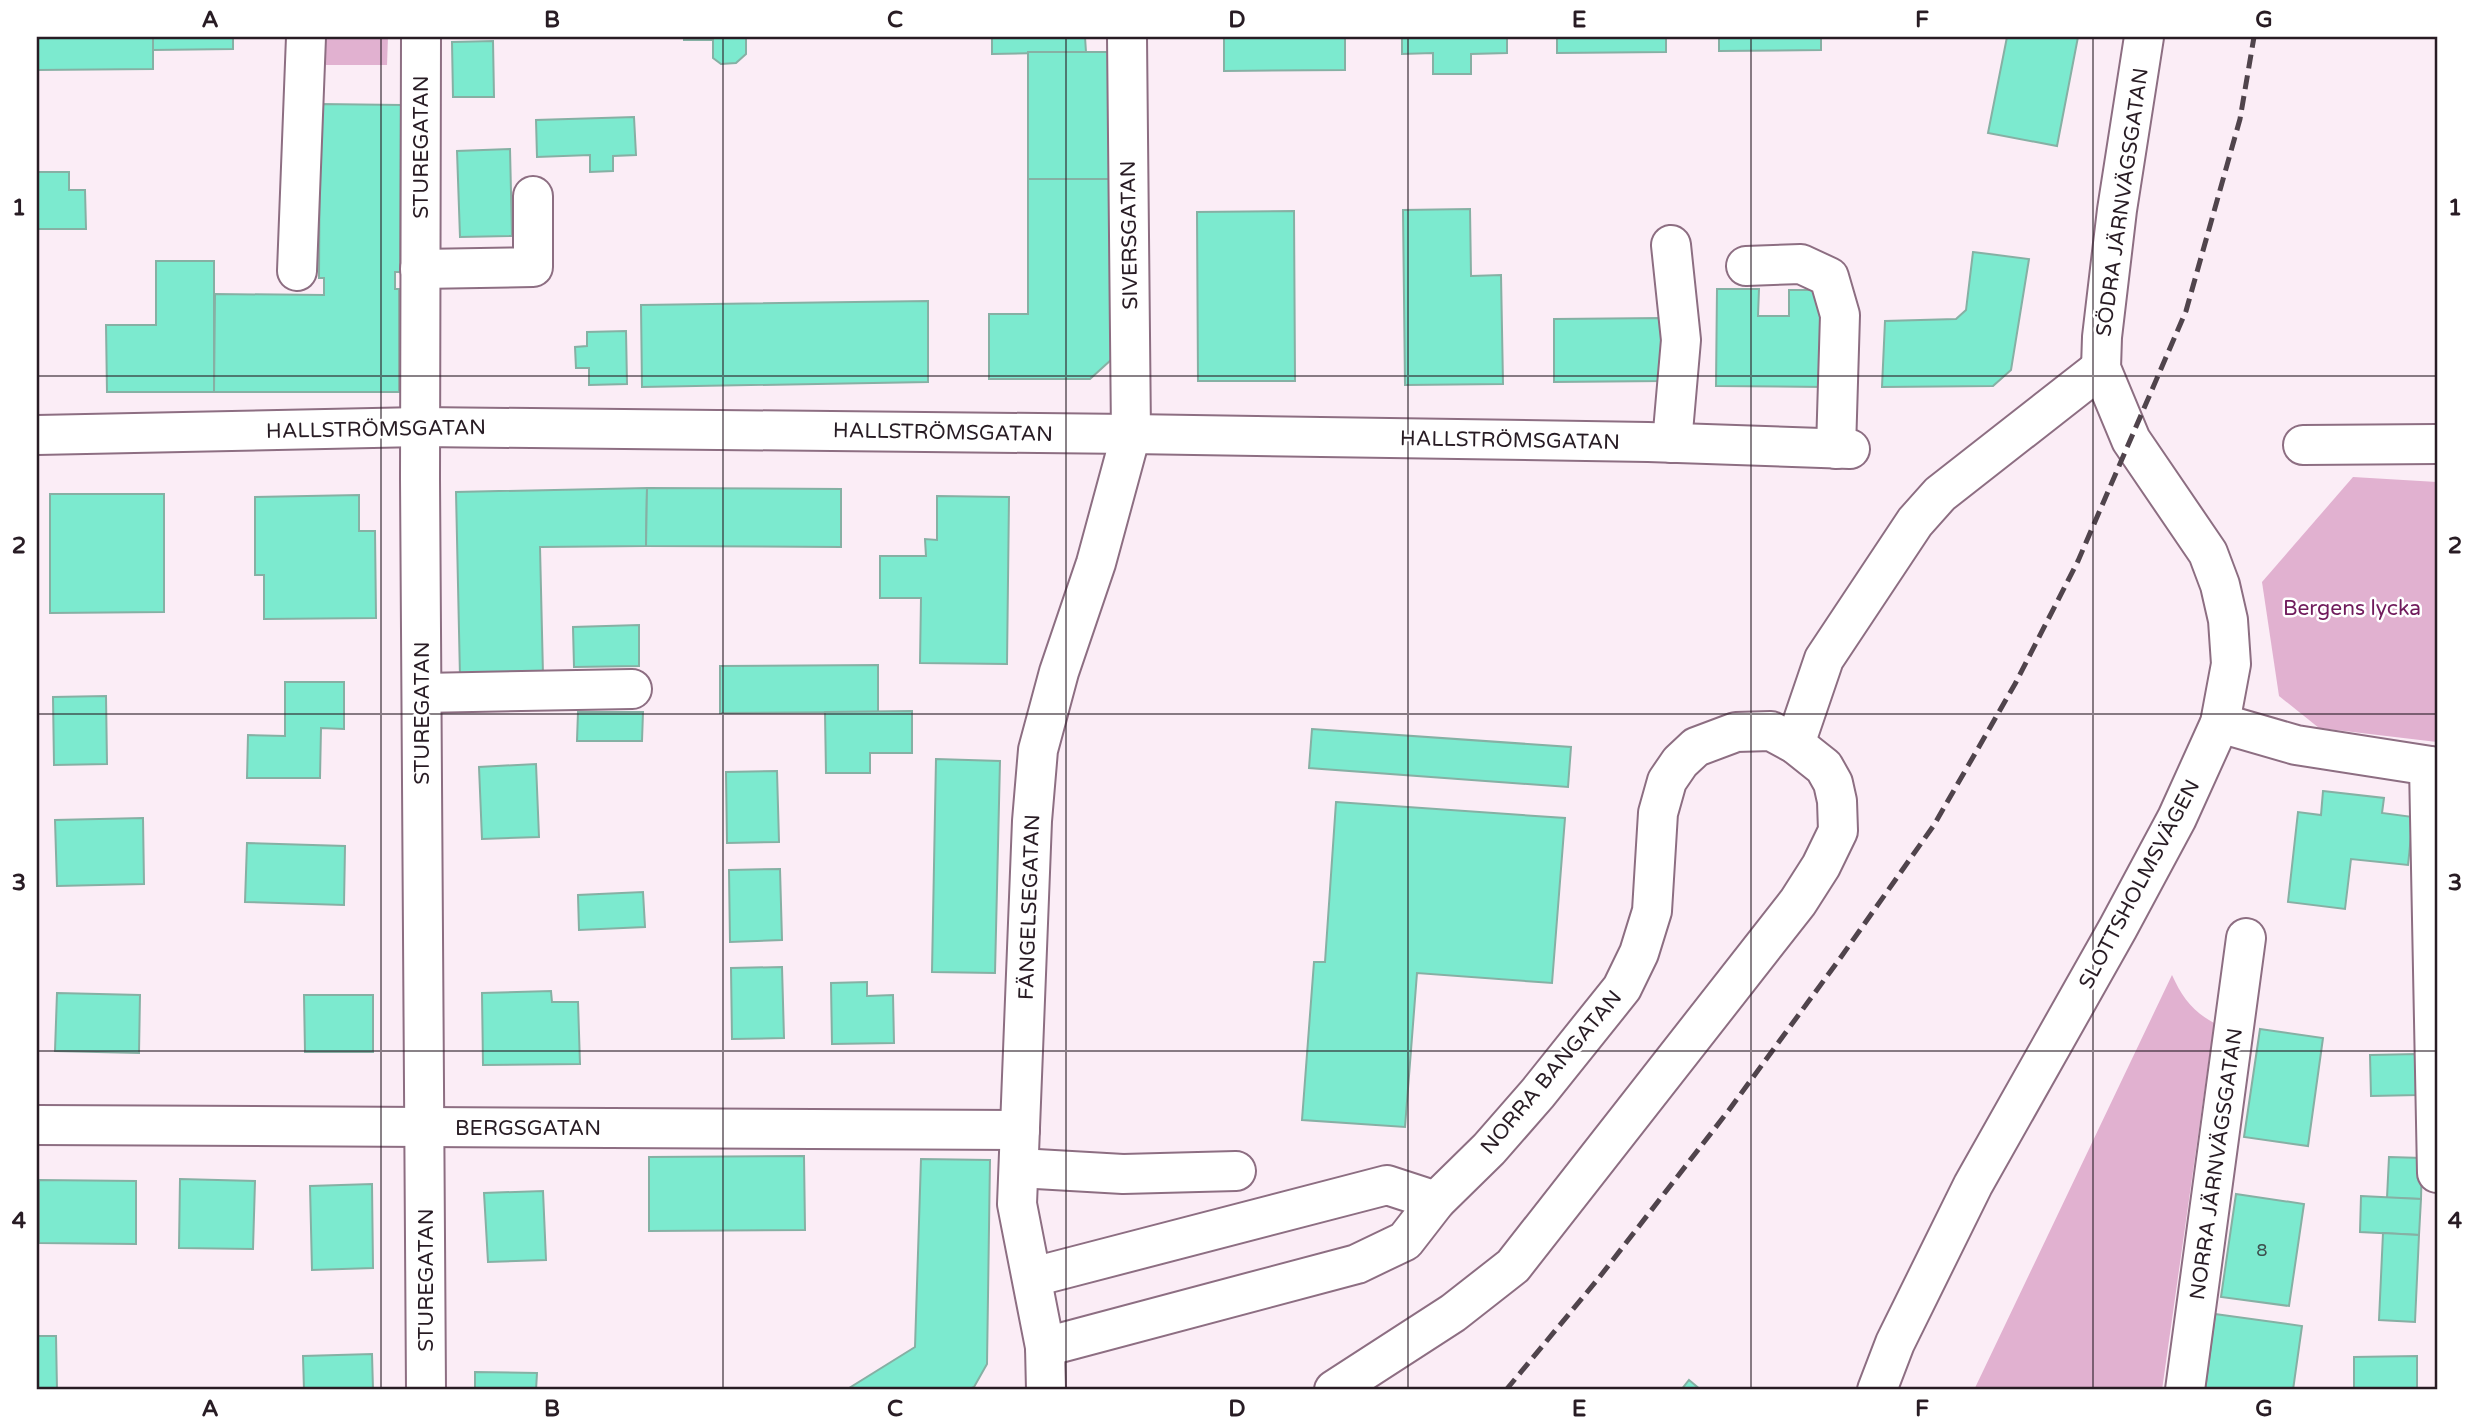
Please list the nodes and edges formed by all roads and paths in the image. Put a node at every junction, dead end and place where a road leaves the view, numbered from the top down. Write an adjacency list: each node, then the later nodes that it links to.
1 (306, 37): 9 (street)
2 (421, 37): 8 (street, STUREGATAN)
3 (1127, 37): 12 (street, SIVERSGATAN)
4 (2144, 37): 10 (street, SÖDRA JÄRNVÄGSGATAN)
5 (533, 196): 8 (street)
6 (1671, 245): 14 (street)
7 (1746, 266): 14 (street, HALLSTRÖMSGATAN)
8 (420, 269): 11 (street, STUREGATAN)
9 (297, 271)
10 (2101, 368): 19 (street, SLOTTSHOLMSVÄGEN); 20 (street)
11 (420, 427): 12 (street, HALLSTRÖMSGATAN); 13 (street, HALLSTRÖMSGATAN); 18 (street, STUREGATAN)
12 (1131, 434): 14 (street, HALLSTRÖMSGATAN); 25 (street, FÄNGELSEGATAN)
13 (37, 435)
14 (1672, 443)
15 (2437, 444): 16 (street)
16 (2302, 445)
17 (632, 689): 18 (street)
18 (422, 693): 24 (street, STUREGATAN)
19 (2220, 723): 21 (street); 35 (street, SLOTTSHOLMSVÄGEN)
20 (1795, 744): 29 (street, NORRA BANGATAN); 34 (street, NORRA BANGATAN)
21 (2433, 766): 28 (street)
22 (2246, 938): 36 (street, NORRA JÄRNVÄGSGATAN)
23 (37, 1125): 24 (street, BERGSGATAN)
24 (425, 1127): 25 (street, BERGSGATAN); 32 (street, STUREGATAN)
25 (1020, 1130): 26 (street, FÄNGELSEGATAN)
26 (1019, 1168): 27 (street); 30 (street, FÄNGELSEGATAN)
27 (1236, 1171)
28 (2437, 1173)
29 (1436, 1201): 30 (street); 31 (street, NORRA BANGATAN)
30 (1033, 1277): 31 (street, FÄNGELSEGATAN)
31 (1045, 1347): 33 (street, FÄNGELSEGATAN)
32 (426, 1390)
33 (1046, 1390)
34 (1334, 1390)
35 (1877, 1390)
36 (2185, 1390)

